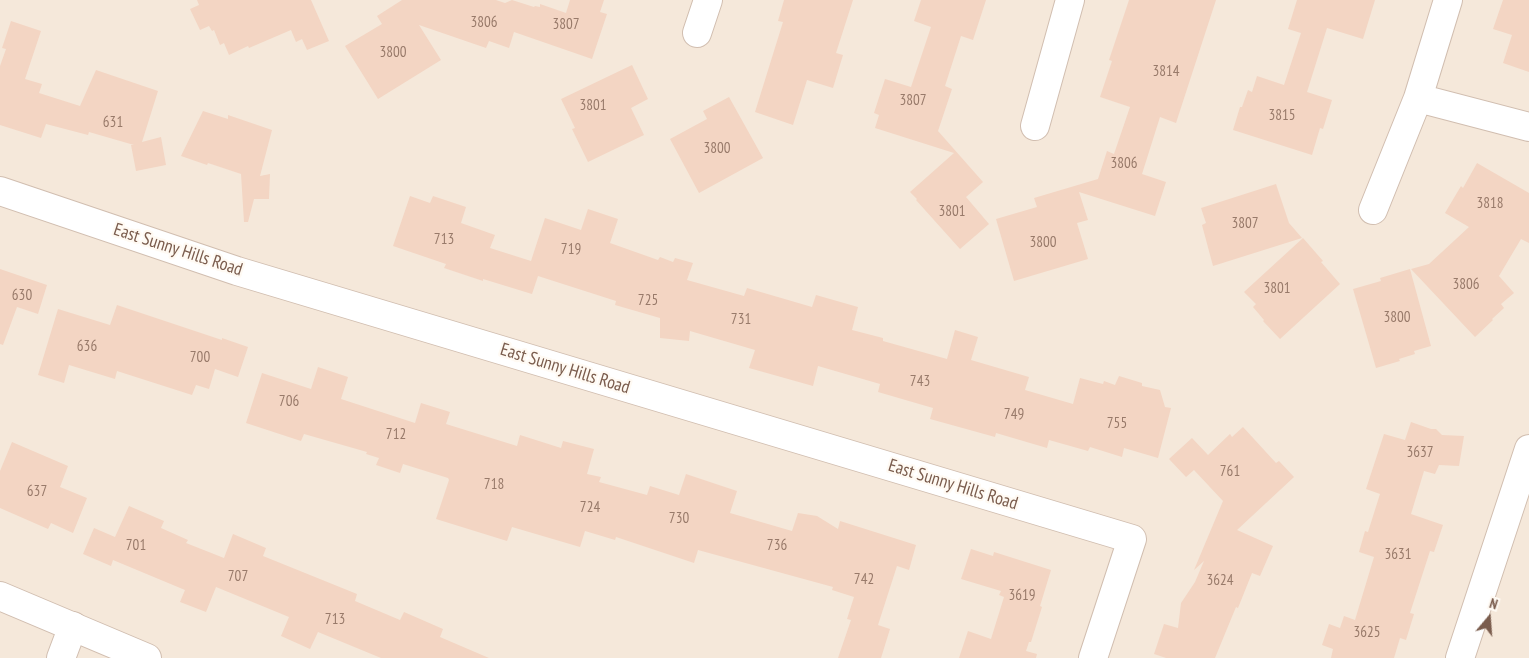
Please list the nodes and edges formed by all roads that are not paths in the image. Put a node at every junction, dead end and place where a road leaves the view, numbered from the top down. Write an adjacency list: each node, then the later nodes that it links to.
1 (708, 0): 4 (street)
2 (1070, 0): 6 (street)
3 (1448, 0): 5 (street)
4 (698, 33)
5 (1418, 98): 7 (street); 9 (street)
6 (1035, 126)
7 (1529, 126)
8 (0, 191): 15 (street, East Sunny Hills Road)
9 (1373, 210)
10 (1529, 450): 16 (street)
11 (0, 596): 12 (street)
12 (73, 626): 13 (street); 14 (street)
13 (61, 658)
14 (147, 658)
15 (1093, 658)
16 (1460, 658)

